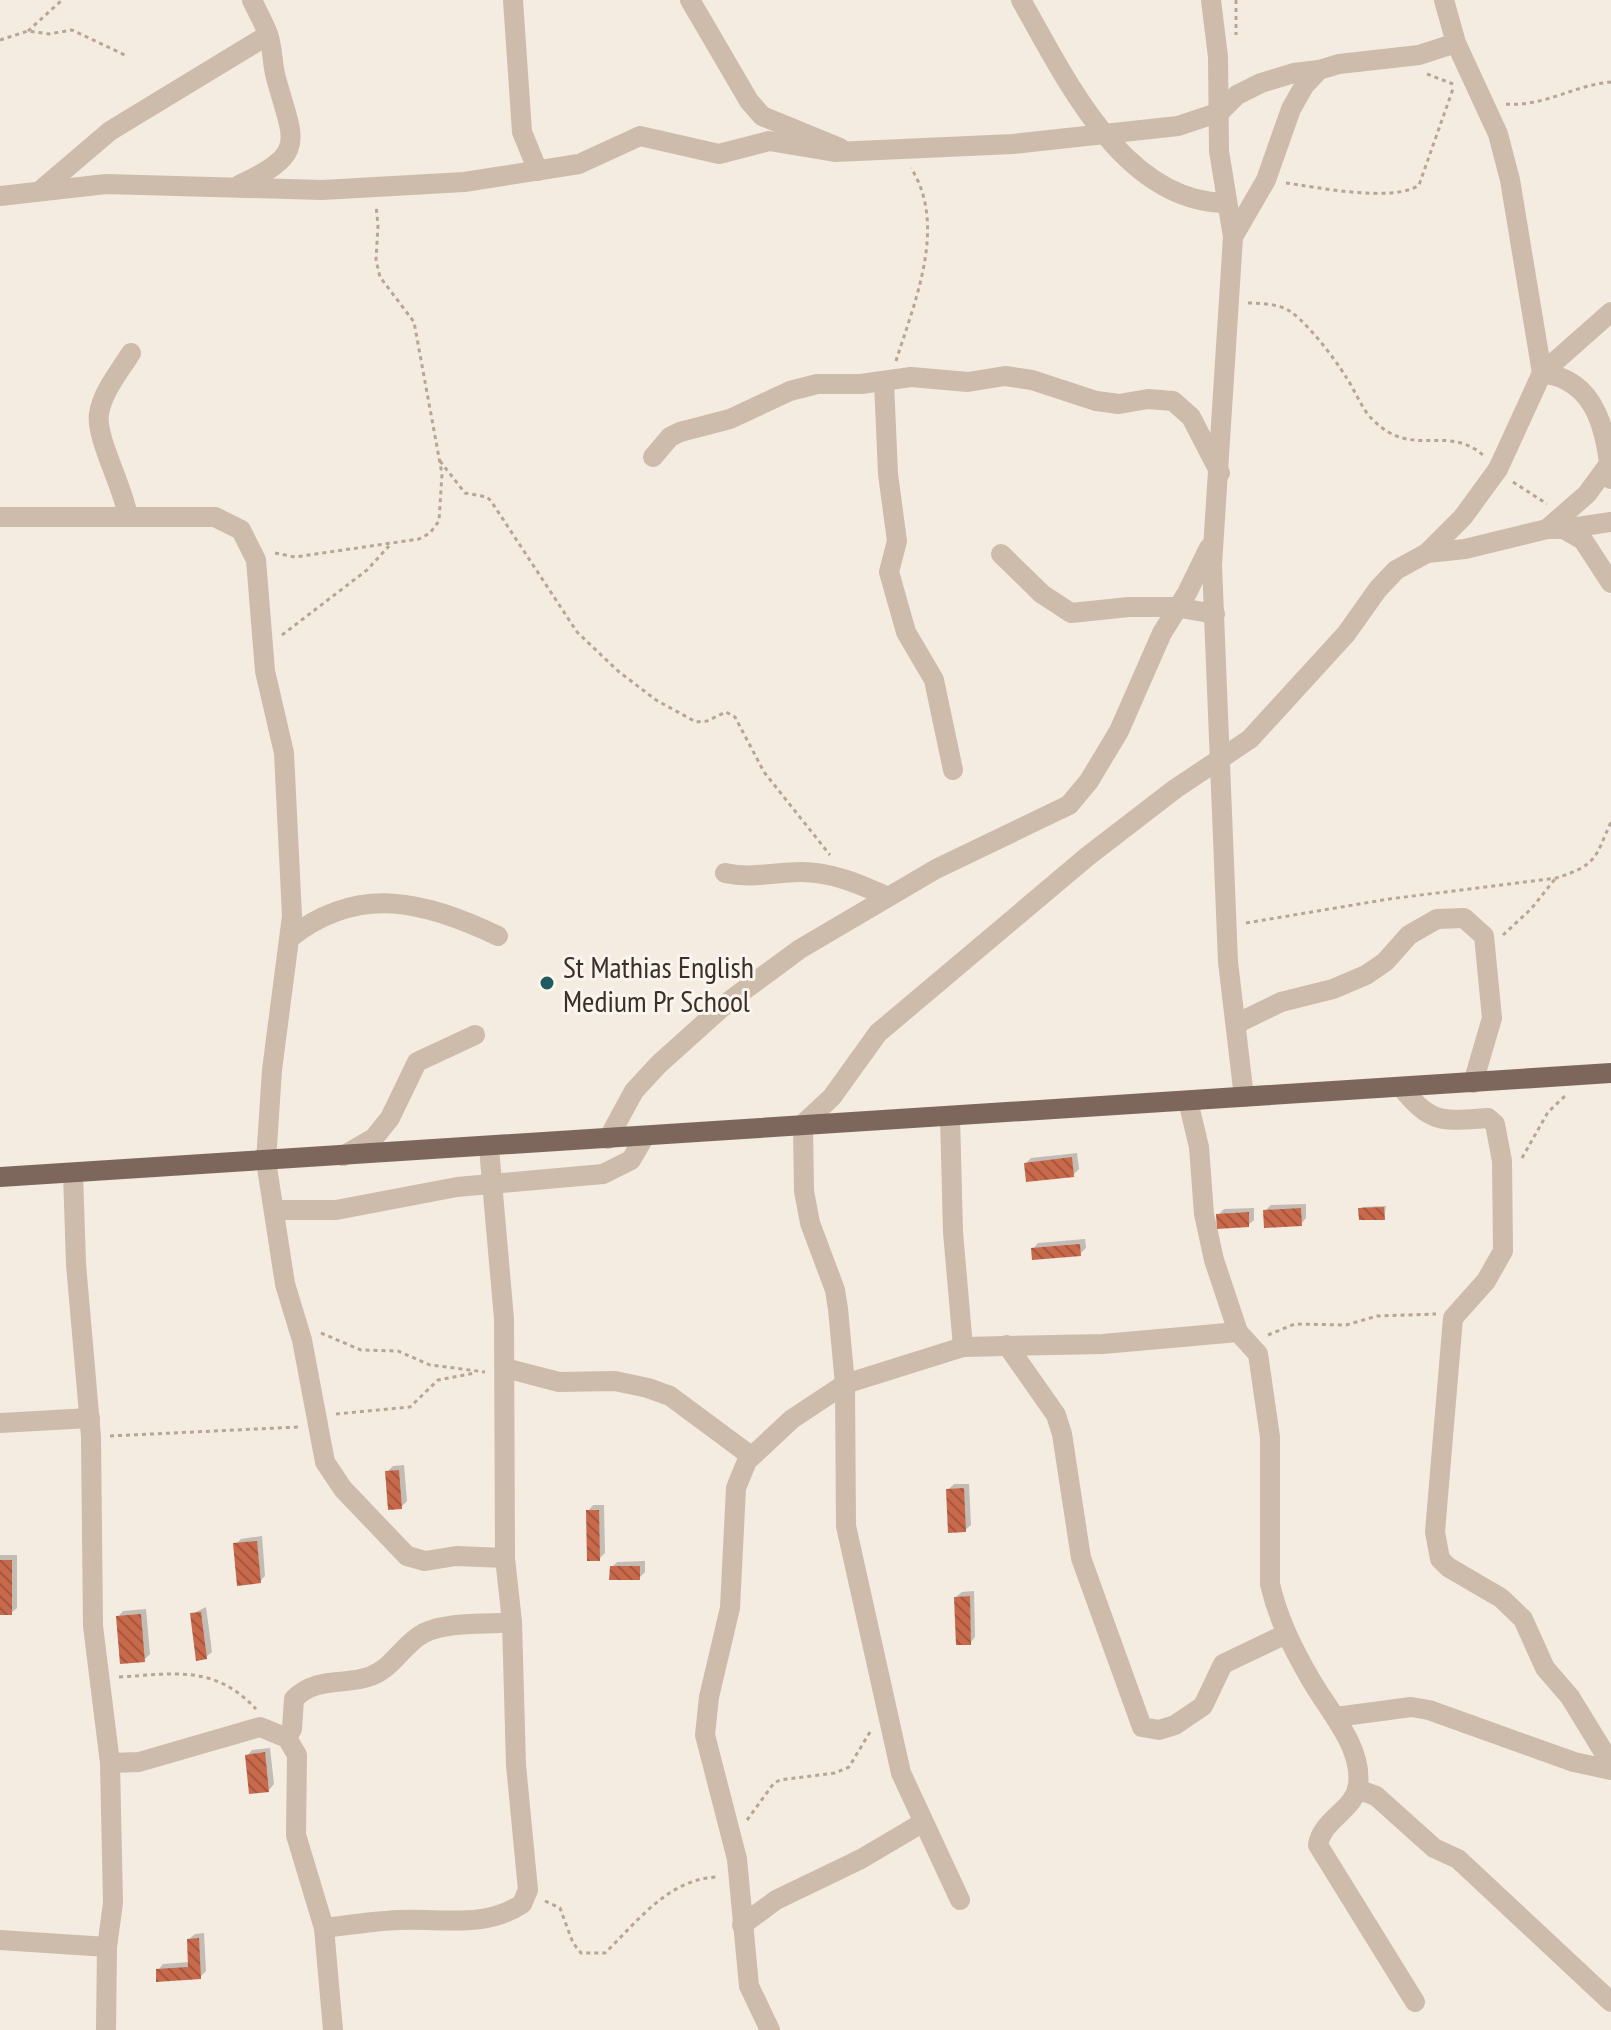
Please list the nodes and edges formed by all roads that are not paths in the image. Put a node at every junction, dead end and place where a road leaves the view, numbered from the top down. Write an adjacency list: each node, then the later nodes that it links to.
1 (252, 0): 7 (street)
2 (513, 0): 13 (street)
3 (690, 0): 12 (street)
4 (1021, 0): 11 (street)
5 (1211, 0): 10 (street)
6 (1444, 0): 8 (street)
7 (268, 35): 14 (street); 15 (street)
8 (1456, 43): 9 (street); 21 (street)
9 (1319, 70): 10 (street); 18 (street)
10 (1220, 112): 11 (street); 17 (street)
11 (1102, 133): 12 (street); 17 (street)
12 (848, 151): 13 (street)
13 (538, 171): 14 (street)
14 (235, 187): 15 (street)
15 (39, 191): 16 (street)
16 (0, 196)
17 (1227, 203): 18 (street)
18 (1233, 237): 25 (street)
19 (1611, 312): 21 (street)
20 (131, 353): 27 (street)
21 (1542, 373): 24 (street); 31 (street)
22 (887, 381): 23 (street); 25 (street); 37 (street)
23 (653, 457)
24 (1610, 472): 29 (street)
25 (1220, 473): 30 (street)
26 (0, 517): 27 (street)
27 (128, 517): 41 (street)
28 (1611, 522): 29 (street)
29 (1558, 524): 31 (street); 33 (street)
30 (1214, 537): 34 (street); 35 (street)
31 (1427, 553): 36 (street)
32 (1001, 554): 34 (street)
33 (1611, 583)
34 (1177, 607): 35 (street); 39 (street)
35 (1215, 614): 36 (street)
36 (1220, 760): 42 (street); 50 (street)
37 (953, 770)
38 (725, 873): 39 (street)
39 (886, 896): 52 (street)
40 (498, 936): 41 (street)
41 (290, 938): 55 (street)
42 (1236, 1024): 45 (street); 47 (street)
43 (475, 1035): 54 (street)
44 (1602, 1074): 45 (main road)
45 (1473, 1083): 46 (main road)
46 (1401, 1087): 47 (main road); 74 (street)
47 (1244, 1097): 48 (main road)
48 (1188, 1101): 49 (main road); 60 (street)
49 (950, 1116): 50 (main road); 62 (street)
50 (803, 1124): 51 (main road); 64 (street)
51 (645, 1136): 52 (main road); 58 (street)
52 (608, 1139): 53 (main road)
53 (489, 1148): 54 (main road); 58 (street)
54 (341, 1157): 55 (main road)
55 (266, 1161): 56 (main road); 59 (street)
56 (73, 1173): 57 (main road); 66 (street)
57 (0, 1177)
58 (492, 1184): 59 (street); 63 (street)
59 (274, 1210): 68 (street)
60 (1244, 1336): 61 (street); 70 (street)
61 (1007, 1345): 62 (street); 70 (street)
62 (963, 1347): 64 (street)
63 (505, 1370): 67 (street); 68 (street)
64 (845, 1384): 67 (street); 76 (street)
65 (0, 1423): 66 (street)
66 (91, 1428): 73 (street)
67 (751, 1456): 78 (street)
68 (505, 1558): 69 (street)
69 (512, 1622): 72 (street); 79 (street)
70 (1286, 1634): 71 (street)
71 (1336, 1717): 74 (street); 75 (street)
72 (287, 1738): 73 (street); 79 (street)
73 (110, 1763): 81 (street)
74 (1611, 1767)
75 (1357, 1789): 82 (street); 83 (street)
76 (922, 1823): 77 (street); 78 (street)
77 (960, 1900)
78 (742, 1925): 86 (street)
79 (324, 1928): 85 (street)
80 (5, 1937): 81 (street)
81 (107, 1947): 84 (street)
82 (1415, 2002)
83 (1611, 2002)
84 (106, 2030)
85 (333, 2030)
86 (770, 2030)

